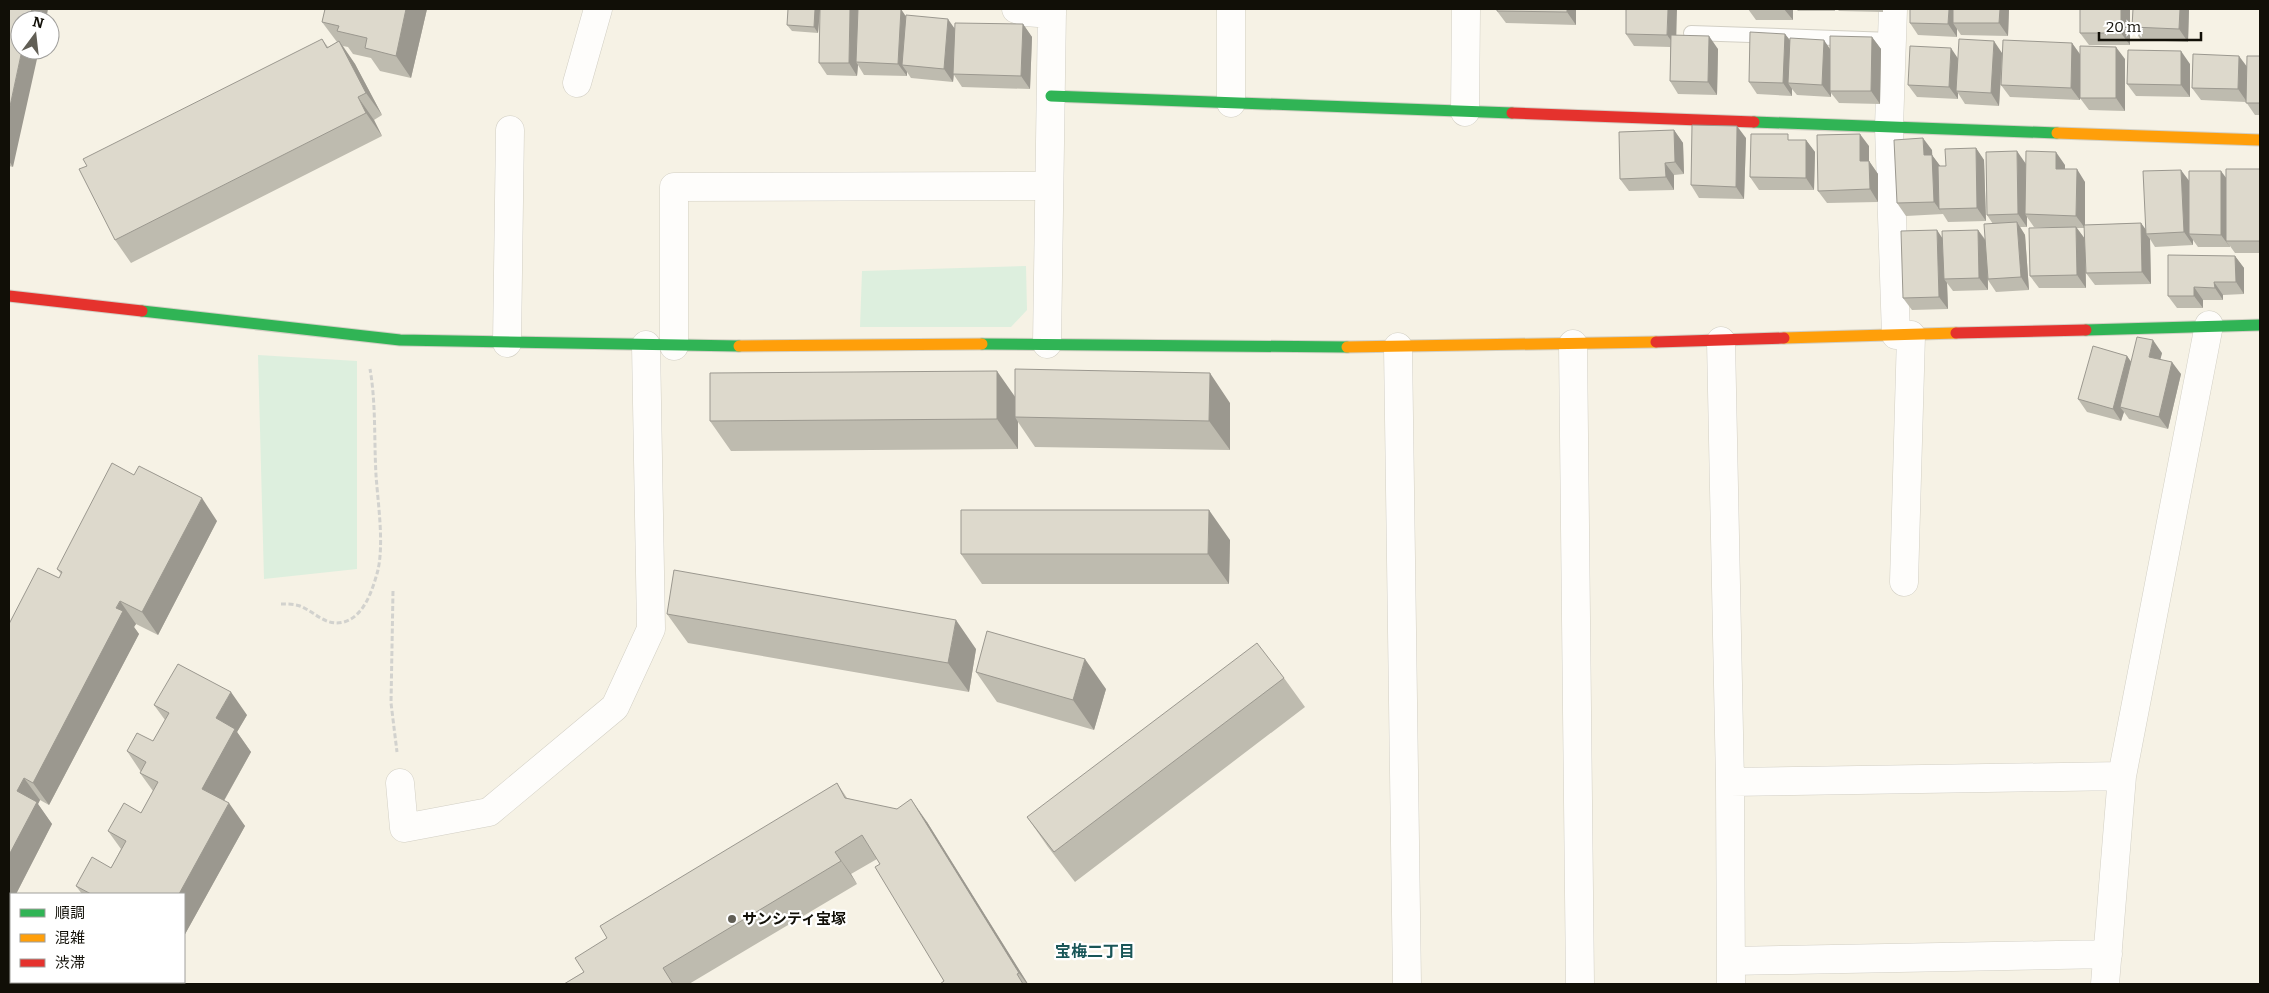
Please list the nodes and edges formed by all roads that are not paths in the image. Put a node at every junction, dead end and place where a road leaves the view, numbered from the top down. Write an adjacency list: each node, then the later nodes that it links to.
1 (598, 9): 9 (street)
2 (1016, 9): 6 (street)
3 (1231, 9): 11 (street)
4 (1466, 9): 12 (street)
5 (1893, 9): 8 (street)
6 (1052, 11): 10 (street)
7 (1691, 33): 8 (lane)
8 (1892, 40): 13 (street)
9 (577, 83)
10 (1051, 96): 11 (street); 16 (street)
11 (1231, 103): 12 (street)
12 (1464, 112): 13 (street)
13 (1889, 127): 15 (street); 20 (street)
14 (510, 130): 22 (street)
15 (2260, 140)
16 (1049, 186): 23 (street); 26 (street)
17 (9, 296): 22 (street)
18 (2209, 325): 19 (street); 20 (street); 29 (street)
19 (2260, 325)
20 (1904, 335): 21 (street); 28 (street)
21 (1721, 341): 24 (street); 30 (street)
22 (507, 343): 25 (street)
23 (1047, 344): 26 (street); 27 (street)
24 (1573, 344): 27 (street); 35 (street)
25 (646, 345): 26 (street); 31 (street)
26 (674, 346)
27 (1398, 347): 34 (street)
28 (1904, 582)
29 (2122, 776): 30 (street); 32 (street)
30 (1730, 782): 33 (street)
31 (400, 783)
32 (2108, 954): 33 (street); 36 (street)
33 (1730, 973)
34 (1407, 984)
35 (1580, 984)
36 (2105, 984)

